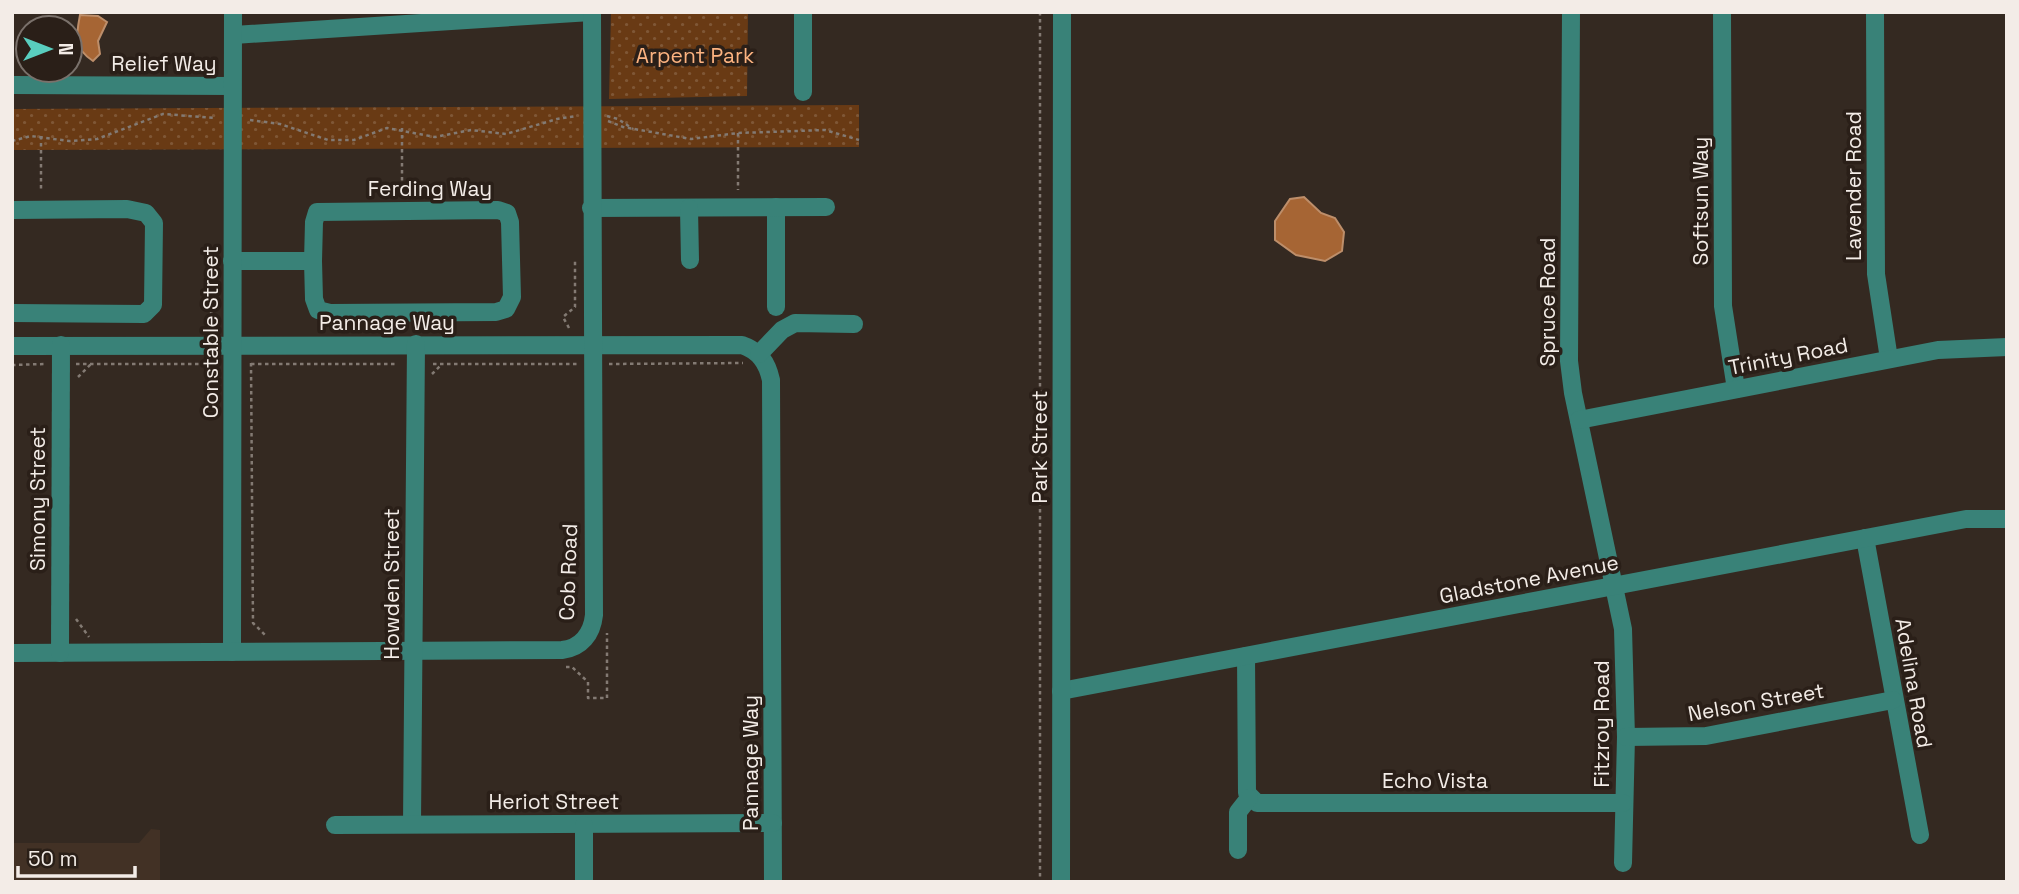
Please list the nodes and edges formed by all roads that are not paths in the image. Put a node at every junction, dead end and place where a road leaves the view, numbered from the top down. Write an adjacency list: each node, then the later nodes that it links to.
1 (233, 12): 8 (street, Constable Street)
2 (592, 12): 8 (street); 14 (street, Cob Road)
3 (803, 12): 11 (street)
4 (1062, 12): 41 (street, Park Street)
5 (1570, 12): 32 (street, Spruce Road)
6 (1722, 12): 31 (street, Softsun Way)
7 (1875, 12): 30 (street, Lavender Road)
8 (234, 35): 10 (street, Constable Street)
9 (12, 85): 10 (street, Relief Way)
10 (233, 86): 18 (street, Constable Street)
11 (803, 92)
12 (776, 207): 13 (street); 15 (street); 20 (street)
13 (826, 207)
14 (591, 208): 15 (street); 25 (street, Cob Road)
15 (689, 208): 17 (street)
16 (12, 210): 21 (street)
17 (690, 260)
18 (233, 261): 19 (street); 23 (street, Constable Street)
19 (313, 261): 19 (street, Ferding Way)
20 (776, 307)
21 (12, 313)
22 (854, 324): 29 (street)
23 (232, 344): 24 (street, Pannage Way); 26 (street, Pannage Way); 37 (street, Constable Street)
24 (416, 344): 25 (street, Pannage Way); 36 (street, Howden Street)
25 (592, 344): 29 (street, Pannage Way); 36 (street, Cob Road)
26 (61, 345): 27 (street, Pannage Way); 39 (street, Simony Street)
27 (12, 346)
28 (2007, 347): 30 (street, Trinity Road)
29 (759, 354): 46 (street, Pannage Way)
30 (1889, 359): 31 (street, Trinity Road)
31 (1736, 389): 32 (street, Trinity Road)
32 (1579, 420): 35 (street, Spruce Road)
33 (2007, 519): 34 (street, Gladstone Avenue)
34 (1865, 538): 35 (street, Gladstone Avenue); 42 (street, Adelina Road)
35 (1615, 586): 40 (street, Gladstone Avenue); 43 (street, Fitzroy Road)
36 (414, 651): 37 (street, Cob Road); 47 (street, Howden Street)
37 (232, 652): 39 (street, Cob Road)
38 (12, 653): 39 (street, Cob Road)
39 (60, 653)
40 (1245, 656): 41 (street, Gladstone Avenue); 44 (street)
41 (1061, 691): 55 (street, Park Street)
42 (1893, 700): 43 (street, Nelson Street); 50 (street, Adelina Road)
43 (1626, 737): 45 (street, Fitzroy Road)
44 (1250, 798): 45 (street, Echo Vista); 51 (street)
45 (1623, 803): 52 (street, Fitzroy Road)
46 (773, 823): 49 (street, Heriot Street); 54 (street, Pannage Way)
47 (412, 824): 48 (street, Heriot Street); 49 (street, Heriot Street)
48 (335, 825)
49 (584, 825): 53 (street)
50 (1920, 835)
51 (1238, 850)
52 (1623, 863)
53 (584, 882)
54 (773, 882)
55 (1061, 882)

